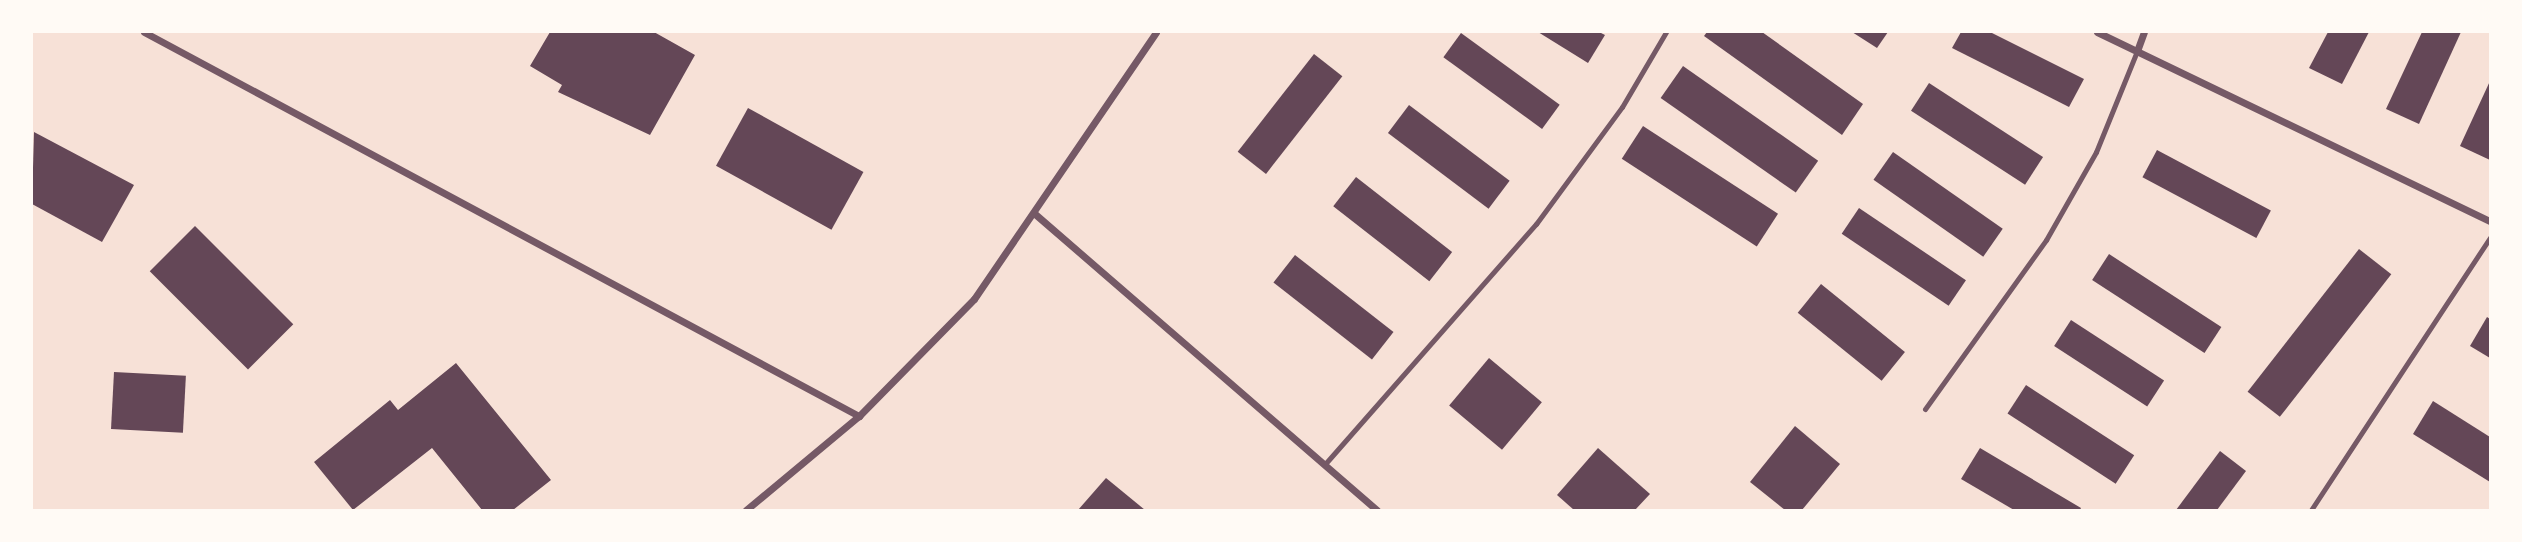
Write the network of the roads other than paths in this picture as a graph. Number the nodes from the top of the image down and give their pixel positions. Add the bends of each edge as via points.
1 (144, 32) edge
2 (1156, 32) edge
3 (1666, 32) edge
4 (2097, 32) edge
5 (2144, 32) edge
6 (2137, 51) junction
7 (1035, 214) junction
8 (2490, 221) edge
9 (2490, 237) edge
10 (1925, 409) dead end
11 (859, 416) junction
12 (1325, 464) junction
13 (746, 510) edge
14 (1377, 510) edge
15 (2311, 510) edge

1 - 11 street
2 - 7 street
3 - 12 lane via 1622,107 1536,224
4 - 6 street
5 - 6 street
6 - 8 street
6 - 10 lane via 2096,152 2046,240
7 - 11 street via 974,299
7 - 12 street
9 - 15 lane
11 - 13 street
12 - 14 street

